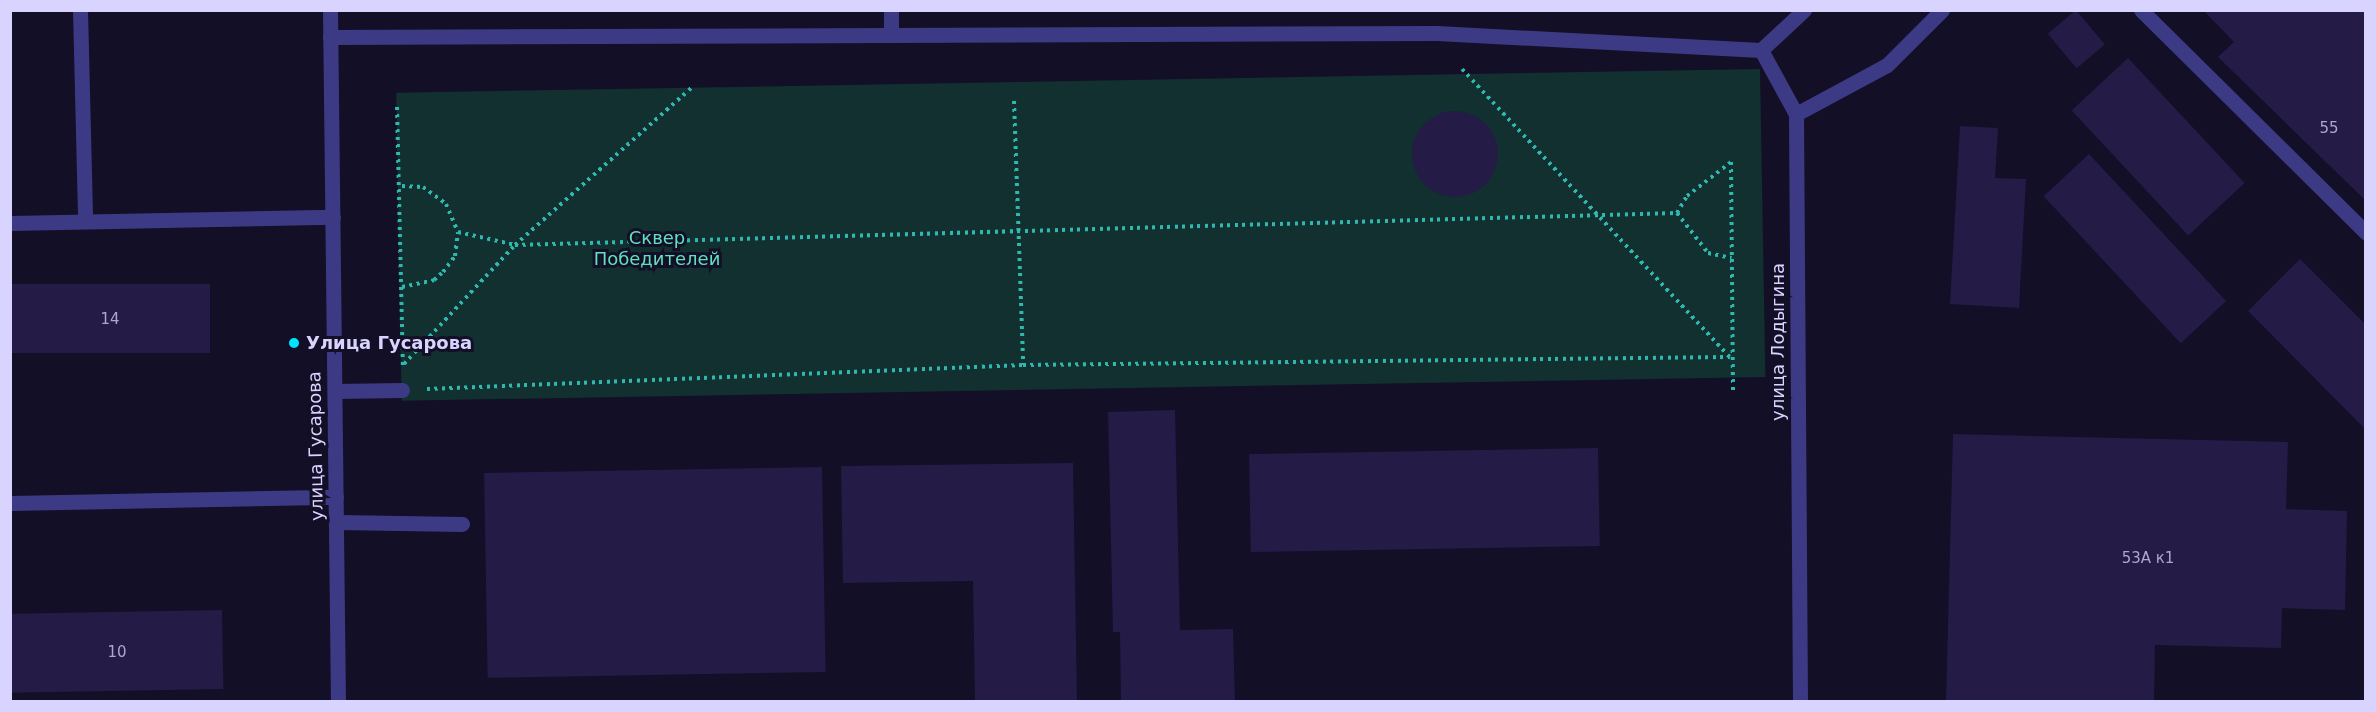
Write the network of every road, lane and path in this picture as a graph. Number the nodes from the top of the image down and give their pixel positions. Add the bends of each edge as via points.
1 (80, 10) edge
2 (330, 10) edge
3 (891, 10) edge
4 (1804, 10) edge
5 (1942, 10) edge
6 (2140, 10) edge
7 (891, 34) junction
8 (330, 37) junction
9 (1761, 50) junction
10 (1462, 69) dead end
11 (691, 88) dead end
12 (1014, 101) dead end
13 (397, 107) dead end
14 (1796, 114) junction
15 (402, 186) junction
16 (1677, 213) junction
17 (333, 217) junction
18 (1598, 217) junction
19 (85, 221) junction
20 (10, 223) edge
21 (458, 232) junction
22 (1018, 232) junction
23 (2366, 233) edge
24 (515, 245) junction
25 (1731, 258) junction
26 (402, 287) junction
27 (1730, 357) junction
28 (403, 365) junction
29 (1023, 365) junction
30 (402, 390) junction
31 (1733, 390) dead end
32 (334, 391) junction
33 (336, 497) junction
34 (10, 503) edge
35 (337, 522) junction
36 (462, 524) dead end
37 (338, 702) edge
38 (1800, 702) edge

1 - 19 street
2 - 8 street, улица Гусарова
3 - 7 street
4 - 9 street
5 - 14 street via 1887,64
6 - 23 street
7 - 8 street
7 - 9 street via 1437,33
8 - 17 street, улица Гусарова
9 - 14 street, улица Лодыгина
10 - 18 path
11 - 24 path
12 - 22 path
13 - 15 path
14 - 38 street, улица Лодыгина
15 - 21 path via 423,187 446,204
15 - 26 path
16 - 18 path
16 - 25 path via 1708,253
16 - 25 path via 1687,196 1731,162
17 - 19 street
17 - 32 street, улица Гусарова
18 - 22 path
18 - 27 path
19 - 20 street
21 - 24 path
21 - 26 path via 455,256 443,272
22 - 24 path
22 - 29 path
24 - 28 path
25 - 27 path
26 - 28 path
27 - 29 path
27 - 31 path
28 - 30 path
29 - 30 path
30 - 32 street
32 - 33 street, улица Гусарова
33 - 34 street
33 - 35 street, улица Гусарова
35 - 36 street
35 - 37 street, улица Гусарова

